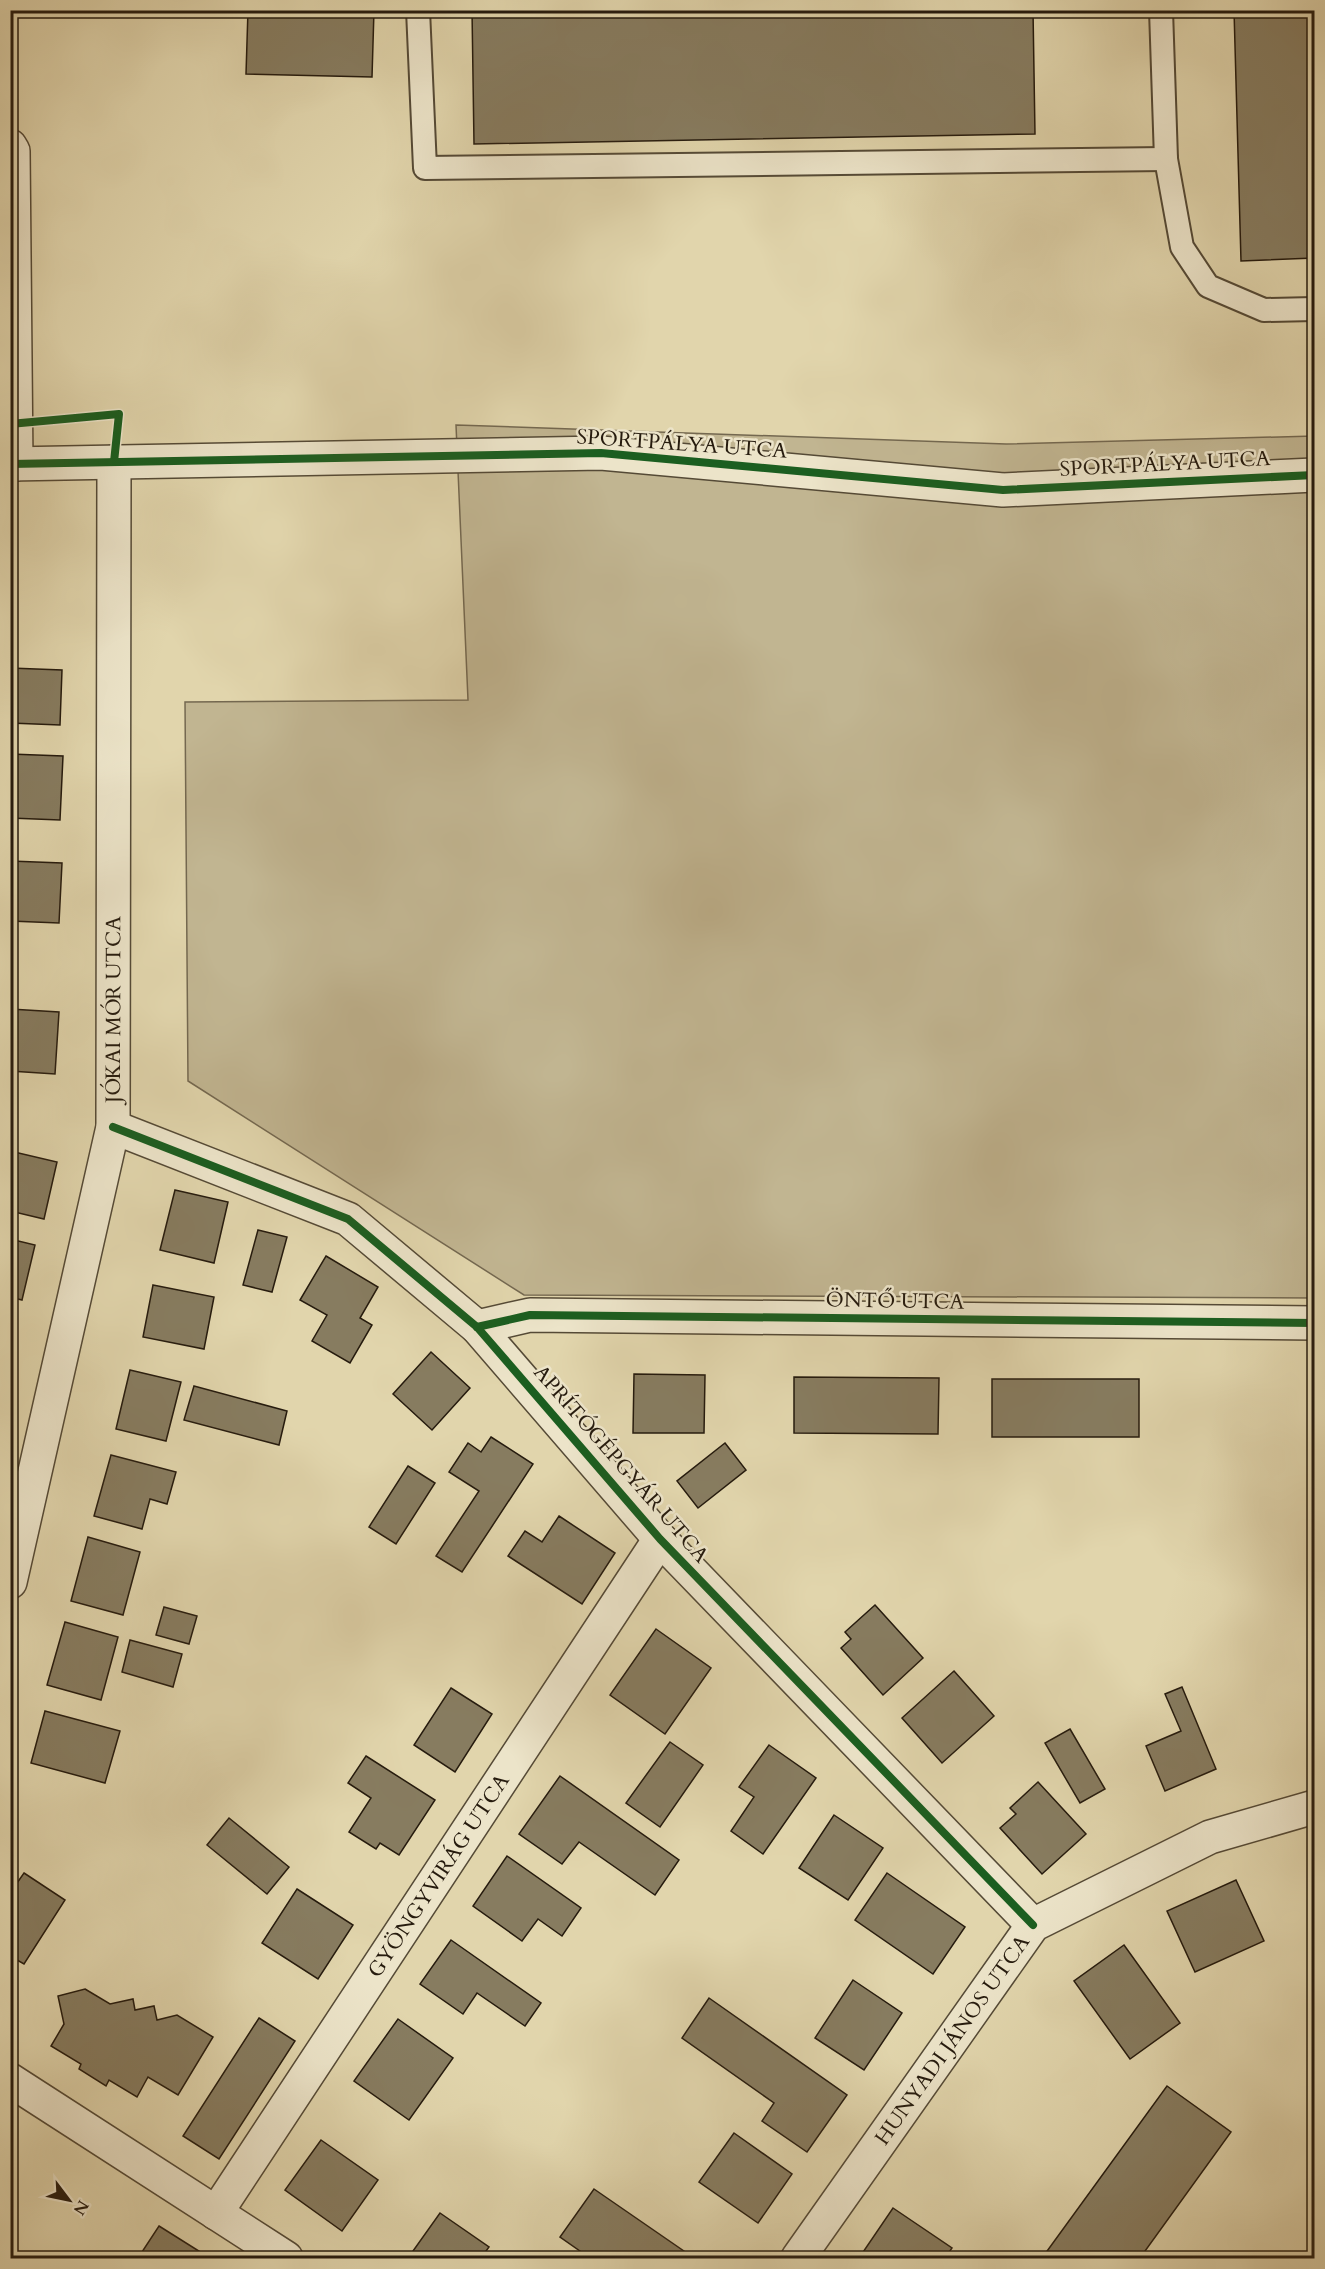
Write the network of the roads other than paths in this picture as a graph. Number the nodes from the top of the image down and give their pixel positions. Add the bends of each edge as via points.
1 (418, 10) edge
2 (1161, 10) edge
3 (10, 147) edge
4 (1166, 159) junction
5 (1314, 309) edge
6 (114, 462) junction
7 (13, 464) edge
8 (1314, 475) edge
9 (113, 1127) junction
10 (1314, 1323) edge
11 (477, 1327) junction
12 (19, 1508) edge
13 (660, 1539) junction
14 (10, 1582) edge
15 (1314, 1807) edge
16 (1033, 1925) junction
17 (10, 2080) edge
18 (216, 2213) junction
19 (286, 2259) edge
20 (798, 2259) edge

1 - 4 lane via 425,168
2 - 4 lane
3 - 7 street
4 - 5 lane via 1182,247 1208,286 1264,310
6 - 7 street, SPORTPÁLYA UTCA
6 - 8 street, SPORTPÁLYA UTCA via 601,453 1003,490
6 - 9 street, JÓKAI MÓR UTCA
9 - 11 street, APRÍTÓGÉPGYÁR UTCA via 348,1219
9 - 12 street, JÓKAI MÓR UTCA
10 - 11 street, ÖNTŐ UTCA via 530,1315
11 - 13 street, APRÍTÓGÉPGYÁR UTCA
12 - 14 street, JÓKAI MÓR UTCA
13 - 16 street, APRÍTÓGÉPGYÁR UTCA
13 - 18 street, GYÖNGYVIRÁG UTCA
15 - 16 street, HUNYADI JÁNOS UTCA via 1210,1837
16 - 20 street, HUNYADI JÁNOS UTCA
17 - 18 street
18 - 19 street

